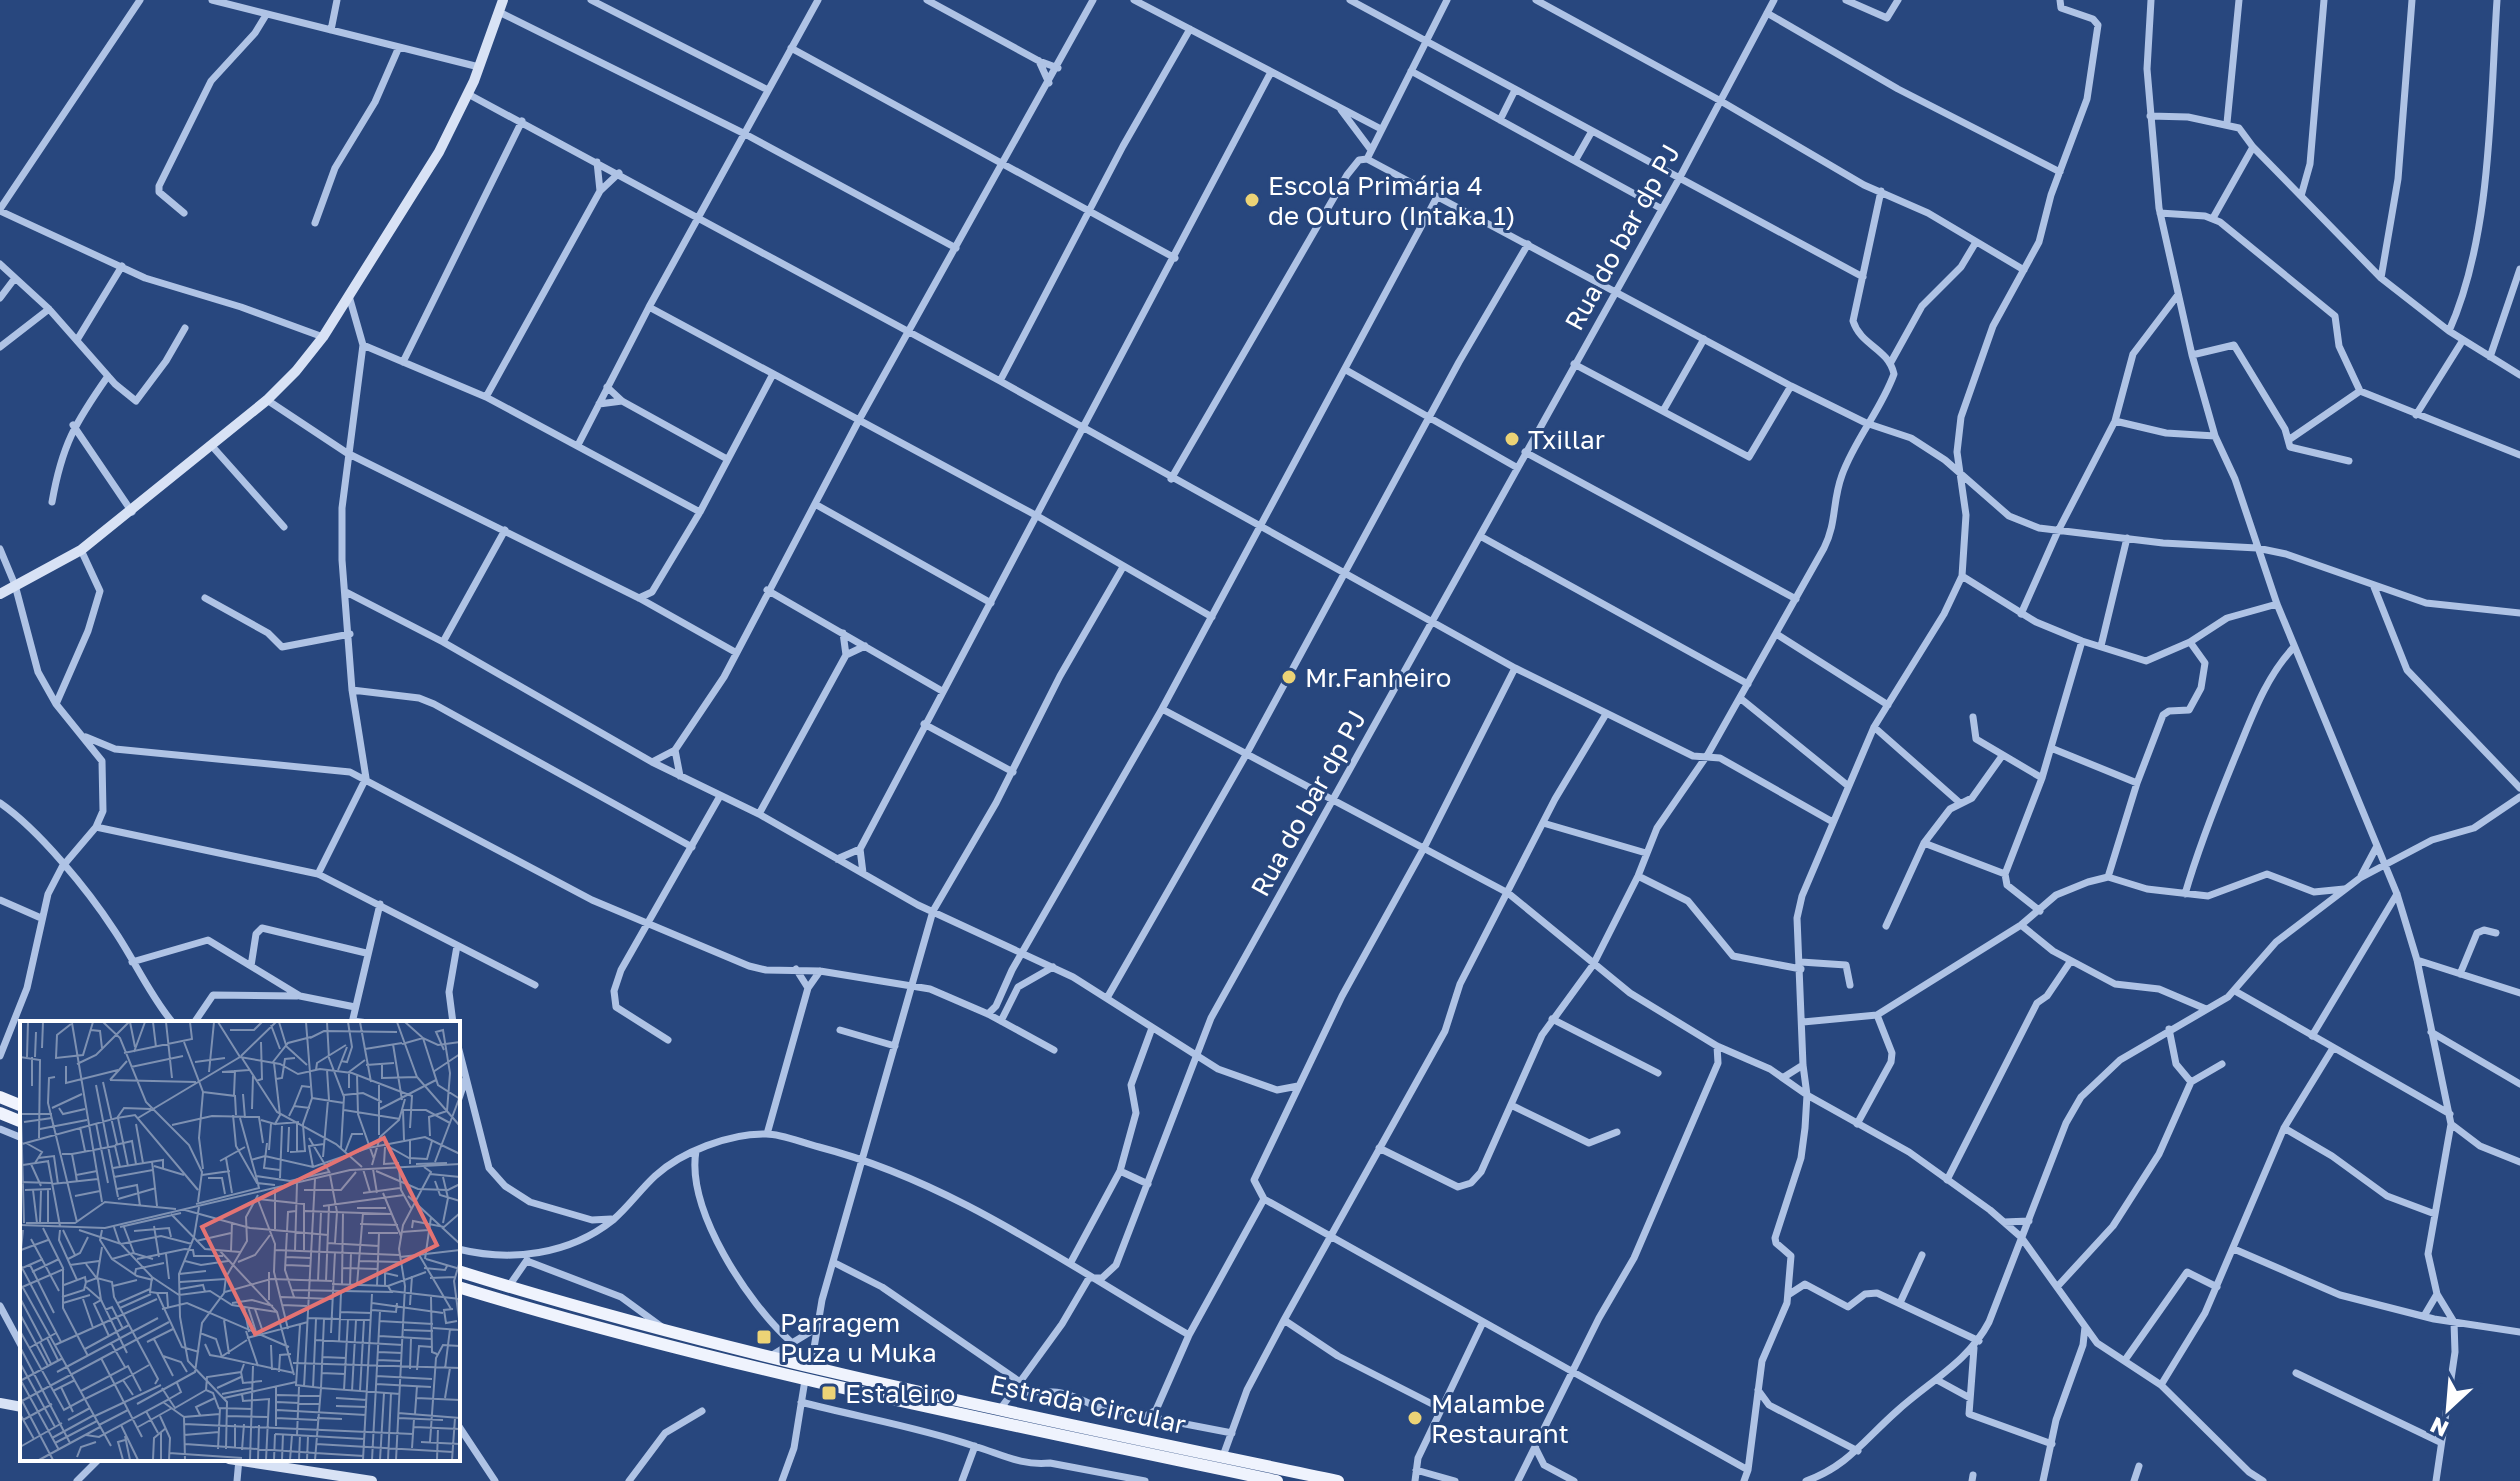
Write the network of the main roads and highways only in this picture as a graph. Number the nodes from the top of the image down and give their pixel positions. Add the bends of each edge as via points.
1 (0, 1097) edge
2 (20, 1105) edge
3 (0, 1113) edge
4 (20, 1121) edge
5 (460, 1272) edge
6 (460, 1288) edge
7 (1277, 1481) edge
8 (1338, 1481) edge

1 - 2 main road
3 - 4 main road
5 - 8 main road, Estrada Circular via 768,1357
6 - 7 main road, Estrada Circular via 805,1380

